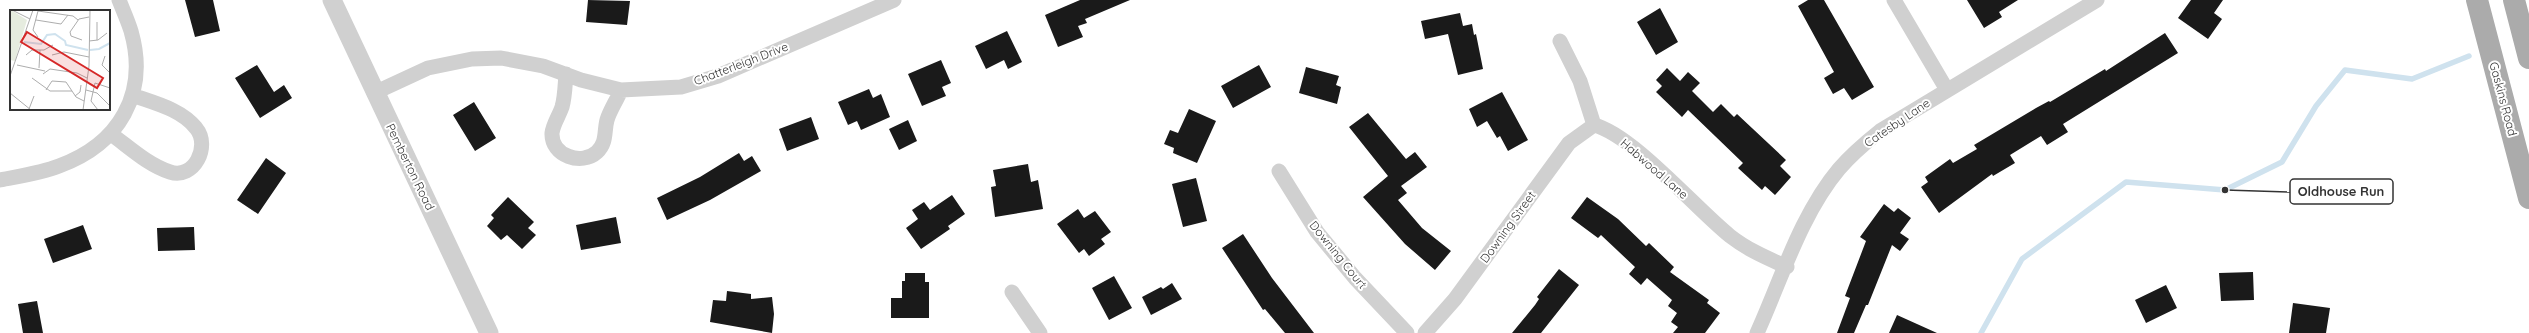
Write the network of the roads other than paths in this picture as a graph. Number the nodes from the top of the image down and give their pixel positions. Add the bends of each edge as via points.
1 (119, 0) edge
2 (332, 0) edge
3 (894, 0) edge
4 (1894, 0) edge
5 (2097, 0) edge
6 (2477, 0) edge
7 (2514, 0) edge
8 (1560, 41) dead end
9 (2529, 58) edge
10 (566, 74) junction
11 (621, 90) junction
12 (1947, 90) junction
13 (374, 93) junction
14 (132, 95) junction
15 (1594, 125) junction
16 (111, 134) junction
17 (1279, 171) dead end
18 (0, 180) edge
19 (2529, 198) edge
20 (1787, 267) junction
21 (1012, 292) dead end
22 (489, 333) edge
23 (1040, 333) edge
24 (1407, 333) edge
25 (1425, 333) edge
26 (1758, 333) edge

1 - 14 street via 131,32 135,57
2 - 13 street, Pemberton Road
3 - 11 street, Chatterleigh Drive via 718,76 666,89
4 - 12 street
5 - 12 street, Catesby Lane
6 - 19 main road, Gaskins Road
7 - 9 main road
8 - 15 street via 1580,81
10 - 11 street, Chatterleigh Drive
10 - 11 street via 564,98 552,134 554,143 569,157 580,159 592,156 602,146 607,121
10 - 13 street, Chatterleigh Drive via 543,66 500,58 472,58 428,68
12 - 20 street, Catesby Lane via 1880,131 1838,170 1813,208
13 - 22 street, Pemberton Road
14 - 16 street via 124,115
14 - 16 street via 168,108 196,128 201,136 199,158 190,169 181,173 171,173
15 - 20 street, Habwood Lane via 1605,128 1632,148 1731,236 1757,253
15 - 25 street, Downing Street via 1569,143 1455,299
16 - 18 street via 83,155 59,166
17 - 24 street, Downing Court via 1317,232 1355,278
20 - 26 street, Catesby Lane
21 - 23 street

